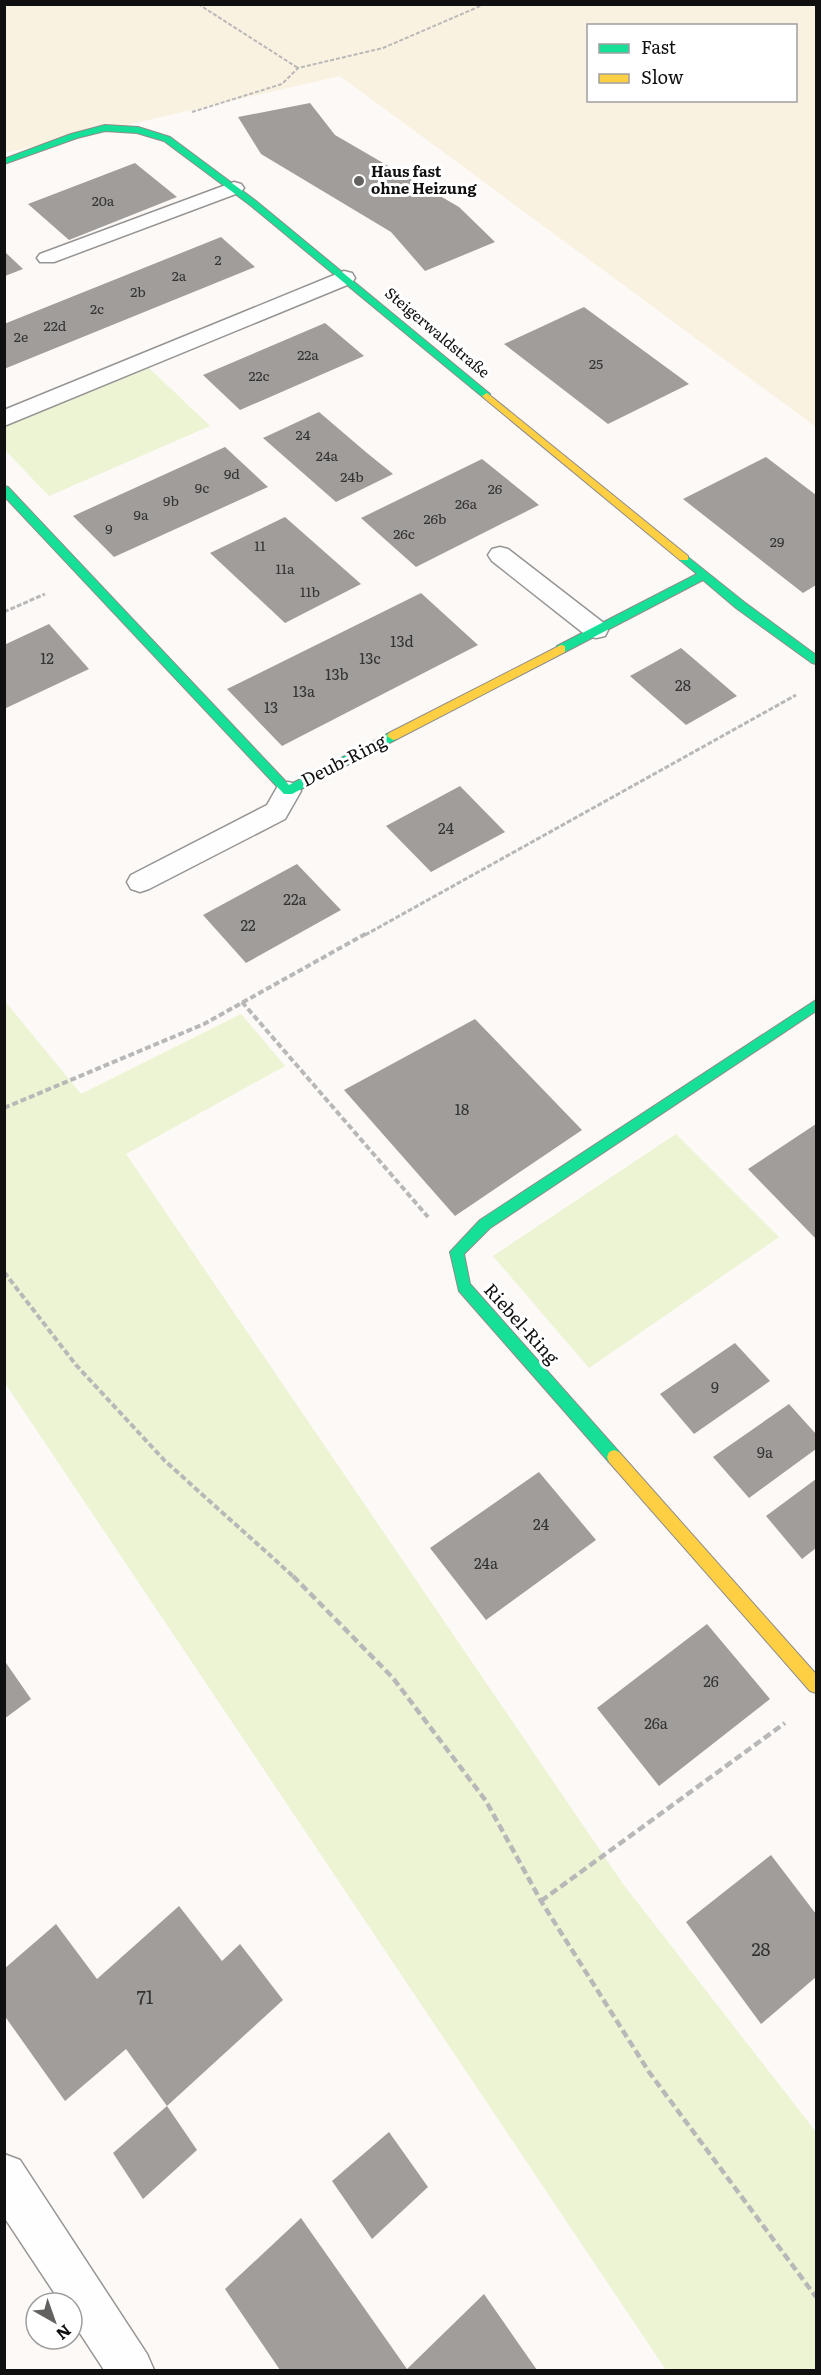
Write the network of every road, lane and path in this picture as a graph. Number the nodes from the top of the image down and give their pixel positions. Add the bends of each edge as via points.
1 (198, 4) edge
2 (485, 4) edge
3 (298, 68) junction
4 (138, 130) junction
5 (4, 162) edge
6 (234, 188) junction
7 (47, 258) dead end
8 (344, 278) junction
9 (4, 418) edge
10 (4, 489) edge
11 (500, 555) dead end
12 (704, 575) junction
13 (596, 630) junction
14 (816, 660) edge
15 (806, 690) dead end
16 (288, 791) junction
17 (140, 882) dead end
18 (242, 1002) junction
19 (816, 1005) edge
20 (4, 1108) edge
21 (457, 1252) junction
22 (4, 1272) edge
23 (816, 1685) edge
24 (788, 1721) dead end
25 (541, 1900) junction
26 (4, 2176) edge
27 (816, 2297) edge
28 (131, 2370) edge

1 - 3 path
2 - 3 path via 383,48
3 - 4 path via 282,84
4 - 5 street, Steigerwaldstraße via 105,128
4 - 6 street, Steigerwaldstraße via 167,139
6 - 7 lane
6 - 8 street, Steigerwaldstraße
8 - 9 street
8 - 12 street, Steigerwaldstraße
10 - 16 street, Deub-Ring
11 - 13 lane
12 - 13 street, Deub-Ring
12 - 14 street, Steigerwaldstraße
13 - 16 street, Deub-Ring
15 - 18 path
16 - 17 lane via 276,812
18 - 20 path via 204,1024
18 - 21 path
19 - 21 street via 485,1224
21 - 23 street, Riebel-Ring via 464,1287
22 - 25 path via 76,1365 165,1461 283,1566 393,1678 486,1801
24 - 25 path
25 - 27 path via 649,2072
26 - 28 street

